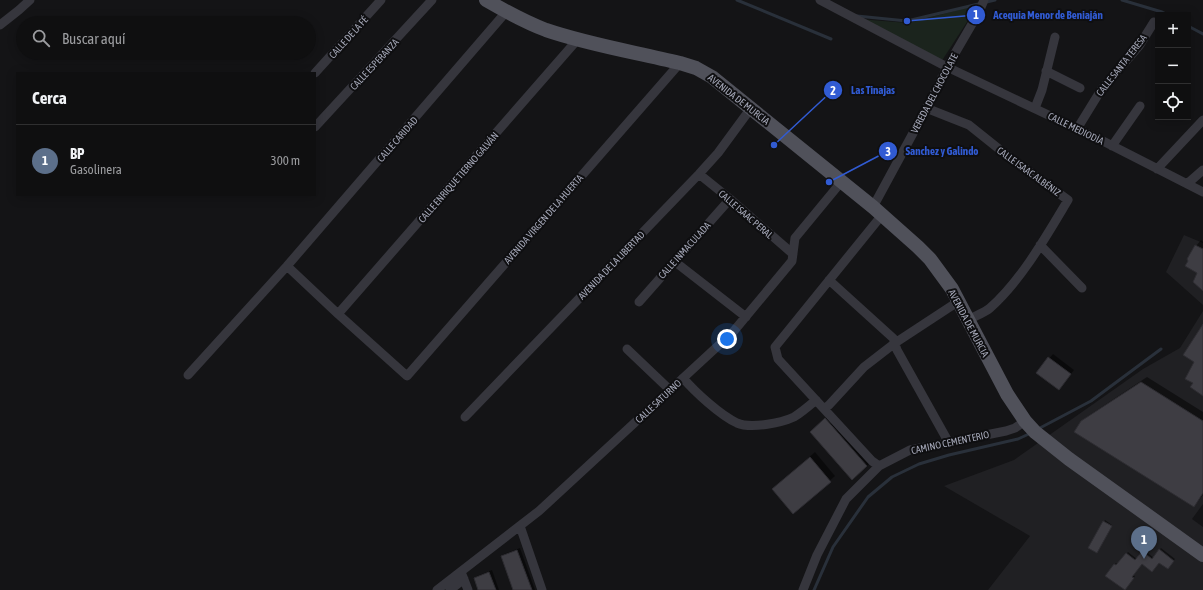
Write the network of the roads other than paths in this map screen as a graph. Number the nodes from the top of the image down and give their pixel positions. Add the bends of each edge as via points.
1 (30, 0) edge
2 (381, 0) edge
3 (432, 0) edge
4 (486, 0) edge
5 (820, 0) edge
6 (984, 0) edge
7 (506, 12) junction
8 (1154, 22) dead end
9 (0, 25) edge
10 (1055, 37) dead end
11 (578, 40) junction
12 (680, 63) junction
13 (947, 67) junction
14 (1046, 71) junction
15 (316, 72) edge
16 (1080, 88) dead end
17 (1140, 106) dead end
18 (751, 108) junction
19 (926, 108) junction
20 (1035, 108) junction
21 (1203, 120) edge
22 (316, 126) edge
23 (1076, 129) junction
24 (1112, 146) junction
25 (1157, 169) junction
26 (1203, 170) edge
27 (699, 174) junction
28 (842, 181) junction
29 (1187, 184) junction
30 (1203, 192) edge
31 (730, 199) junction
32 (877, 211) junction
33 (1040, 245) junction
34 (792, 254) junction
35 (674, 261) junction
36 (287, 266) junction
37 (829, 280) junction
38 (1082, 288) dead end
39 (959, 301) junction
40 (639, 302) dead end
41 (338, 314) junction
42 (746, 317) junction
43 (968, 320) junction
44 (895, 343) junction
45 (627, 349) dead end
46 (188, 375) dead end
47 (683, 378) junction
48 (670, 390) junction
49 (816, 400) junction
50 (824, 409) junction
51 (465, 417) dead end
52 (1027, 424) junction
53 (949, 443) junction
54 (879, 466) junction
55 (520, 526) junction
56 (1203, 555) edge
57 (462, 575) junction
58 (437, 590) edge
59 (450, 590) edge
60 (468, 590) edge
61 (542, 590) edge
62 (803, 590) edge

1 - 9 street
2 - 15 street, CALLE DE LA FÉ
3 - 22 street, CALLE ESPERANZA
4 - 7 main road, AVENIDA DE MURCIA
5 - 13 street, CALLE MEDIODÍA
6 - 13 street, VEREDA DEL CHOCOLATE
7 - 11 main road, AVENIDA DE MURCIA
7 - 36 street, CALLE CARIDAD
8 - 23 street, CALLE SANTA TERESA via 1139,46 1101,90
10 - 14 street
11 - 12 main road, AVENIDA DE MURCIA
11 - 41 street, CALLE ENRIQUE TIERNO GALVÁN
12 - 18 main road, AVENIDA DE MURCIA via 705,73
12 - 41 street, AVENIDA VIRGEN DE LA HUERTA via 407,376
13 - 19 street, VEREDA DEL CHOCOLATE
13 - 20 street, CALLE MEDIODÍA
14 - 16 street
14 - 20 street
17 - 24 street
18 - 27 street, AVENIDA DE LA LIBERTAD
18 - 28 main road, AVENIDA DE MURCIA
19 - 32 street, VEREDA DEL CHOCOLATE
19 - 33 street, CALLE ISAAC ALBÉNIZ via 969,125 1068,200
20 - 23 street, CALLE MEDIODÍA
21 - 25 street
23 - 24 street, CALLE MEDIODÍA
24 - 25 street, CALLE MEDIODÍA
25 - 29 street, CALLE MEDIODÍA
26 - 29 street
27 - 31 street, CALLE ISAAC PERAL
27 - 51 street, AVENIDA DE LA LIBERTAD
28 - 32 main road, AVENIDA DE MURCIA
28 - 34 street, CALLE SATURNO via 795,238
29 - 30 street, CALLE MEDIODÍA
31 - 34 street, CALLE ISAAC PERAL
31 - 35 street, CALLE INMACULADA
32 - 37 street, VEREDA DEL CHOCOLATE
32 - 39 main road, AVENIDA DE MURCIA via 930,259
33 - 38 street
33 - 43 street via 1013,284 989,308
34 - 42 street, CALLE SATURNO via 792,261
35 - 40 street, CALLE INMACULADA
35 - 42 street
36 - 41 street
36 - 46 street, CALLE CARIDAD
37 - 44 street via 893,338
37 - 49 street, VEREDA DEL CHOCOLATE via 775,347 778,359
39 - 43 main road, AVENIDA DE MURCIA
39 - 44 street
42 - 47 street, CALLE SATURNO via 734,332
43 - 52 main road, AVENIDA DE MURCIA via 1007,394
44 - 50 street via 864,367
44 - 53 street
45 - 48 street
47 - 48 street, CALLE SATURNO
47 - 49 street via 716,409 738,424 758,426 793,417
48 - 55 street, CALLE SATURNO
49 - 50 street
50 - 54 street
52 - 53 street, CAMINO CEMENTERIO
52 - 56 main road, AVENIDA DE MURCIA via 1069,460
53 - 54 street, CAMINO CEMENTERIO via 910,450
54 - 62 street, CAMINO CEMENTERIO via 846,499 817,555
55 - 57 street, CALLE SATURNO
55 - 61 street
57 - 58 street, CALLE SATURNO
57 - 59 street
57 - 60 street

